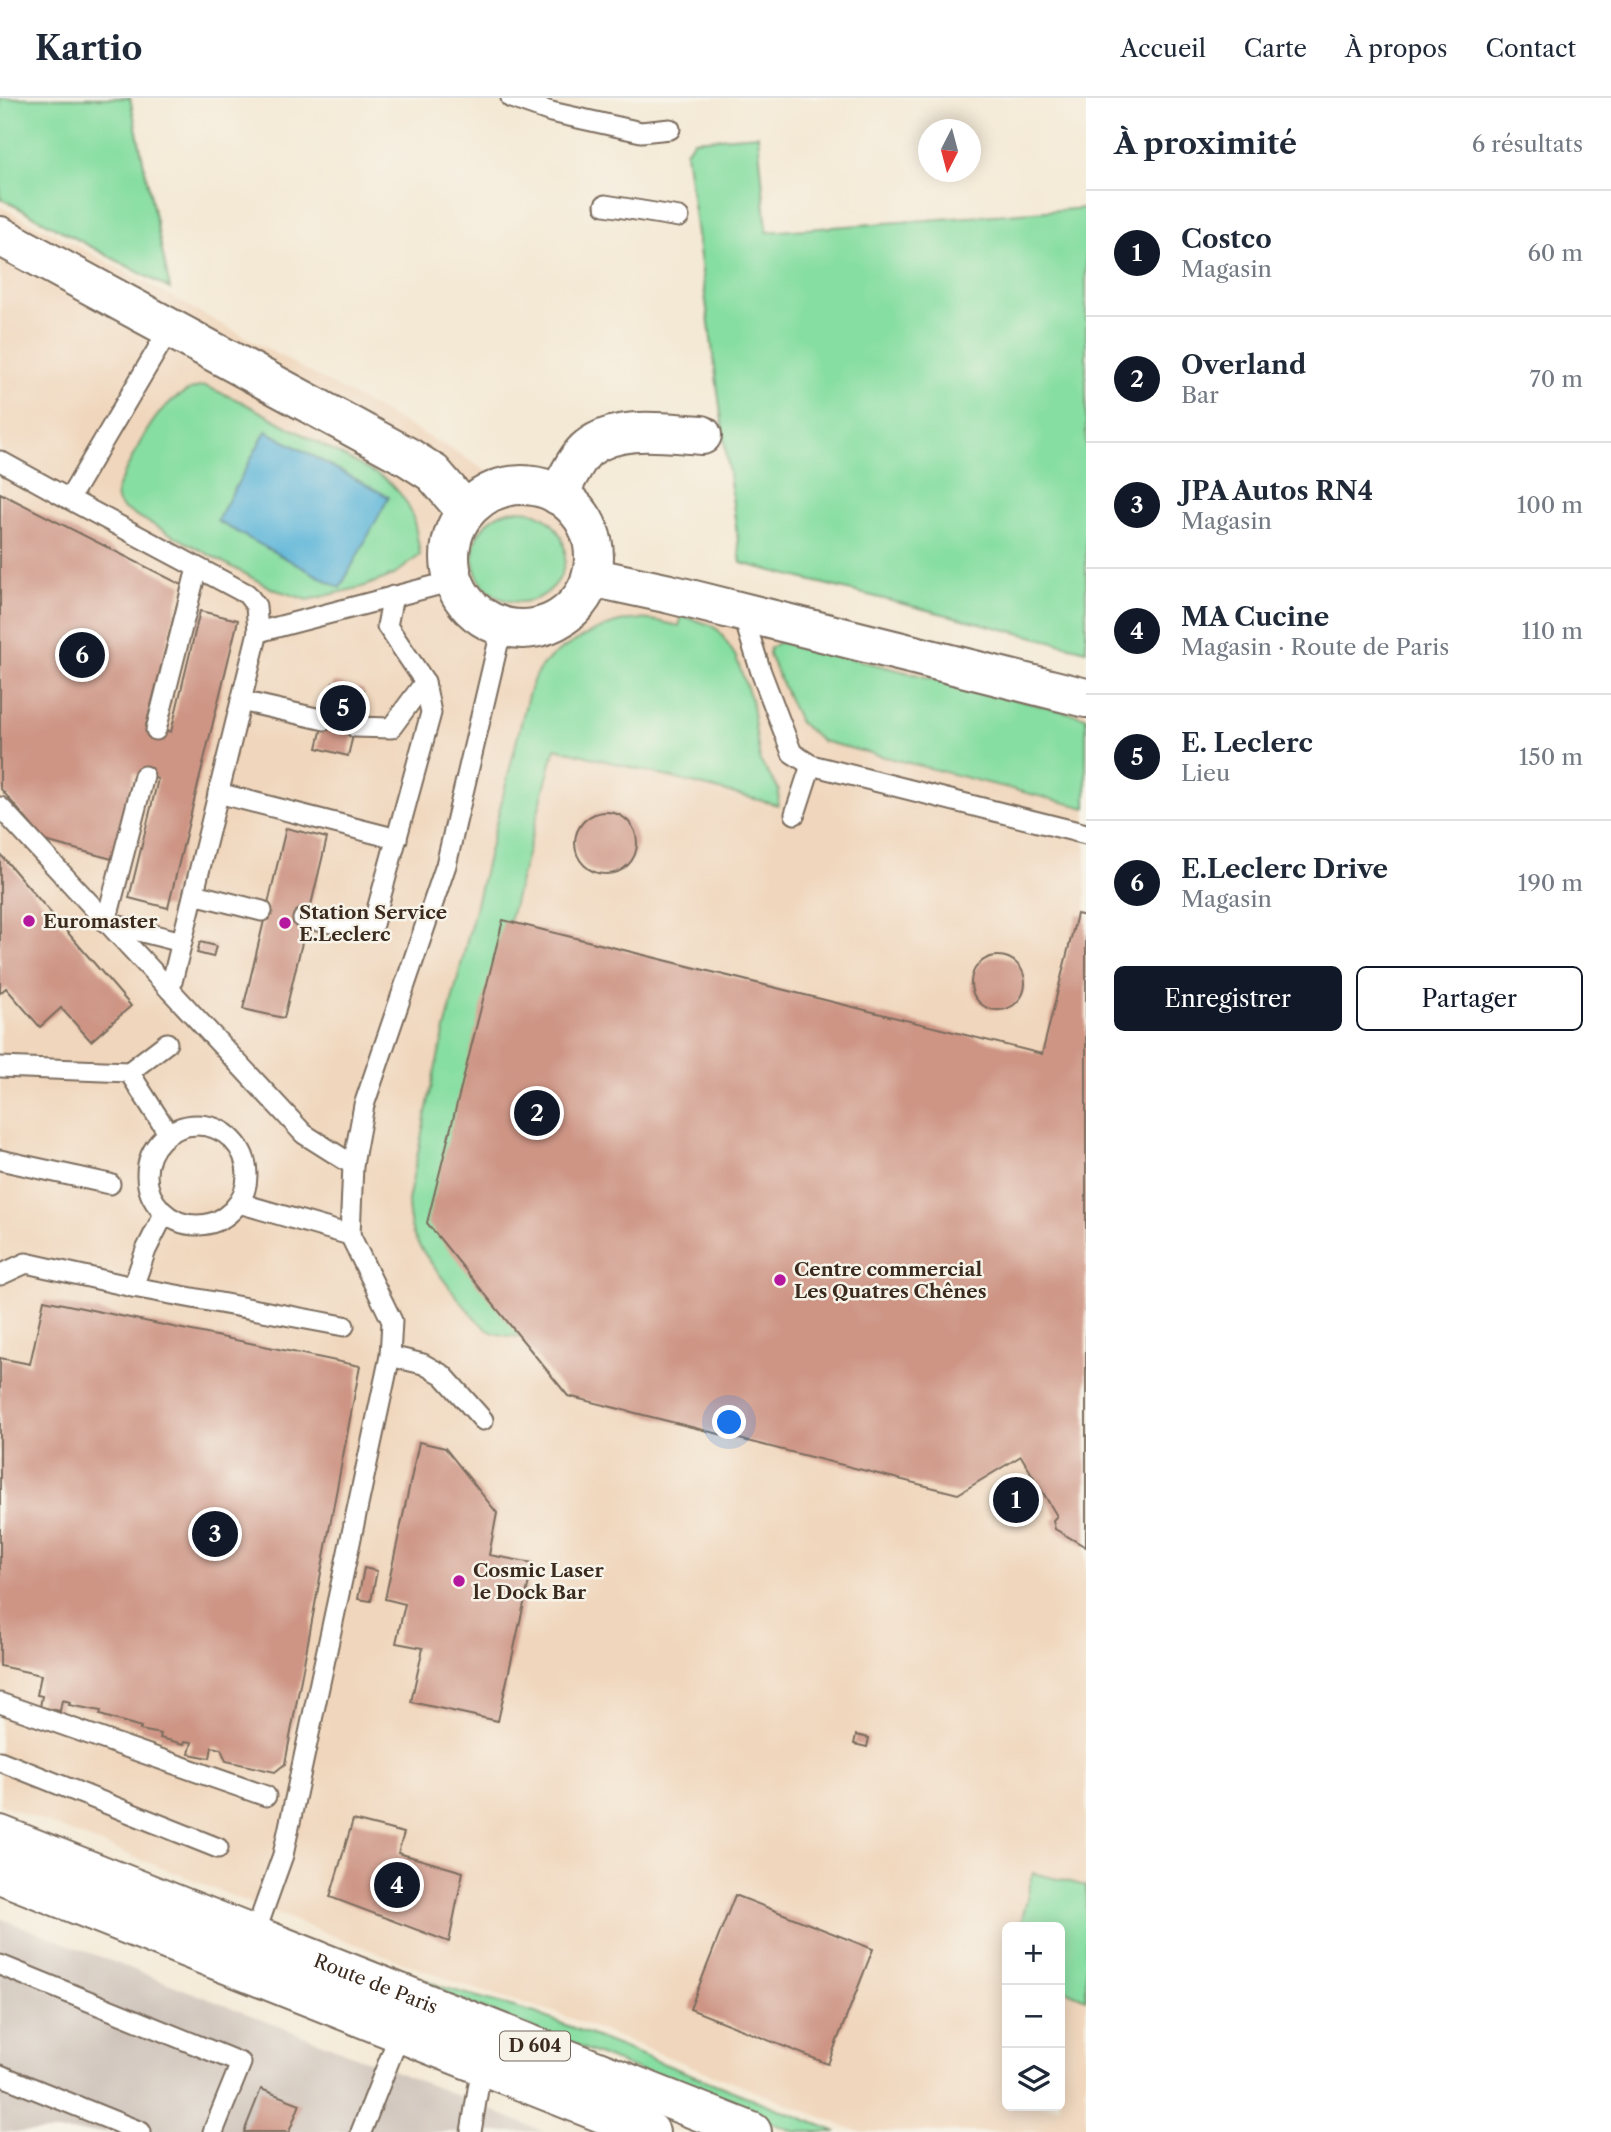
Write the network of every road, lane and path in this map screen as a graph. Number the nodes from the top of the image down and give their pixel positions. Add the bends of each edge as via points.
1 (511, 98) edge
2 (670, 129) dead end
3 (605, 205) dead end
4 (679, 217) dead end
5 (0, 236) edge
6 (170, 328) junction
7 (702, 435) dead end
8 (0, 461) edge
9 (558, 495) junction
10 (69, 499) junction
11 (466, 511) junction
12 (197, 568) junction
13 (591, 577) junction
14 (453, 581) junction
15 (393, 596) junction
16 (742, 612) junction
17 (502, 627) junction
18 (258, 632) junction
19 (425, 682) junction
20 (1086, 698) edge
21 (241, 701) junction
22 (325, 720) dead end
23 (355, 727) dead end
24 (156, 730) dead end
25 (811, 765) junction
26 (144, 776) dead end
27 (218, 793) junction
28 (0, 807) edge
29 (795, 814) dead end
30 (1086, 834) edge
31 (397, 838) junction
32 (194, 894) junction
33 (262, 911) dead end
34 (303, 919) dead end
35 (106, 922) junction
36 (182, 942) junction
37 (170, 990) junction
38 (167, 1043) dead end
39 (0, 1067) edge
40 (129, 1072) junction
41 (168, 1133) junction
42 (0, 1160) edge
43 (353, 1165) junction
44 (110, 1184) dead end
45 (239, 1203) junction
46 (164, 1214) junction
47 (350, 1235) junction
48 (0, 1275) edge
49 (133, 1287) junction
50 (344, 1326) dead end
51 (390, 1356) junction
52 (482, 1420) dead end
53 (0, 1703) edge
54 (0, 1762) edge
55 (266, 1796) dead end
56 (0, 1835) edge
57 (218, 1848) dead end
58 (0, 1874) edge
59 (254, 1936) junction
60 (0, 1965) edge
61 (400, 2033) junction
62 (482, 2065) junction
63 (2, 2081) edge
64 (100, 2124) edge
65 (141, 2132) edge
66 (214, 2132) edge
67 (361, 2132) edge
68 (471, 2132) edge
69 (650, 2132) edge
70 (752, 2132) edge

1 - 2 lane via 615,127 641,132
3 - 4 lane
5 - 6 street
6 - 10 lane
6 - 11 street via 408,457 433,473
7 - 9 street via 646,432 612,437 587,449
8 - 10 lane
9 - 11 street via 534,486 509,486 485,495
9 - 13 street via 582,517 589,532
10 - 12 lane
11 - 14 street via 453,532 449,556
12 - 18 lane via 247,594 256,606
12 - 24 lane
13 - 16 street
13 - 17 street via 584,594 557,620 539,627
14 - 15 lane
14 - 17 street via 464,601 481,617
15 - 18 lane
15 - 19 lane via 387,626
16 - 20 street
16 - 25 lane via 792,753
17 - 43 lane via 446,866 364,1105
18 - 21 lane
19 - 23 lane via 391,728
19 - 31 lane via 431,713
21 - 22 lane
21 - 27 lane
25 - 29 lane
25 - 30 lane
26 - 35 lane
27 - 31 lane
27 - 32 lane
28 - 35 lane
31 - 34 lane via 372,929
32 - 33 lane
32 - 36 lane
35 - 36 lane
35 - 37 lane
36 - 37 lane
37 - 43 lane via 304,1134
38 - 40 lane
39 - 40 lane
40 - 41 lane
41 - 45 lane via 201,1125 233,1139 247,1170
41 - 46 lane via 151,1153 146,1179
42 - 44 lane
43 - 47 lane
45 - 46 lane via 204,1225 176,1222
45 - 47 lane
46 - 49 lane
47 - 51 lane via 391,1321
48 - 49 lane via 26,1263
49 - 50 lane
51 - 52 lane via 443,1375
51 - 59 lane via 280,1866
53 - 55 lane
54 - 57 lane
56 - 59 street, Route de Paris / D 604
58 - 61 street, Route de Paris / D 604
59 - 70 street, Route de Paris / D 604
60 - 66 lane via 242,2063
61 - 62 street, Route de Paris / D 604
61 - 67 lane
62 - 68 lane
62 - 69 street, Route de Paris / D 604
63 - 64 lane
64 - 65 lane

